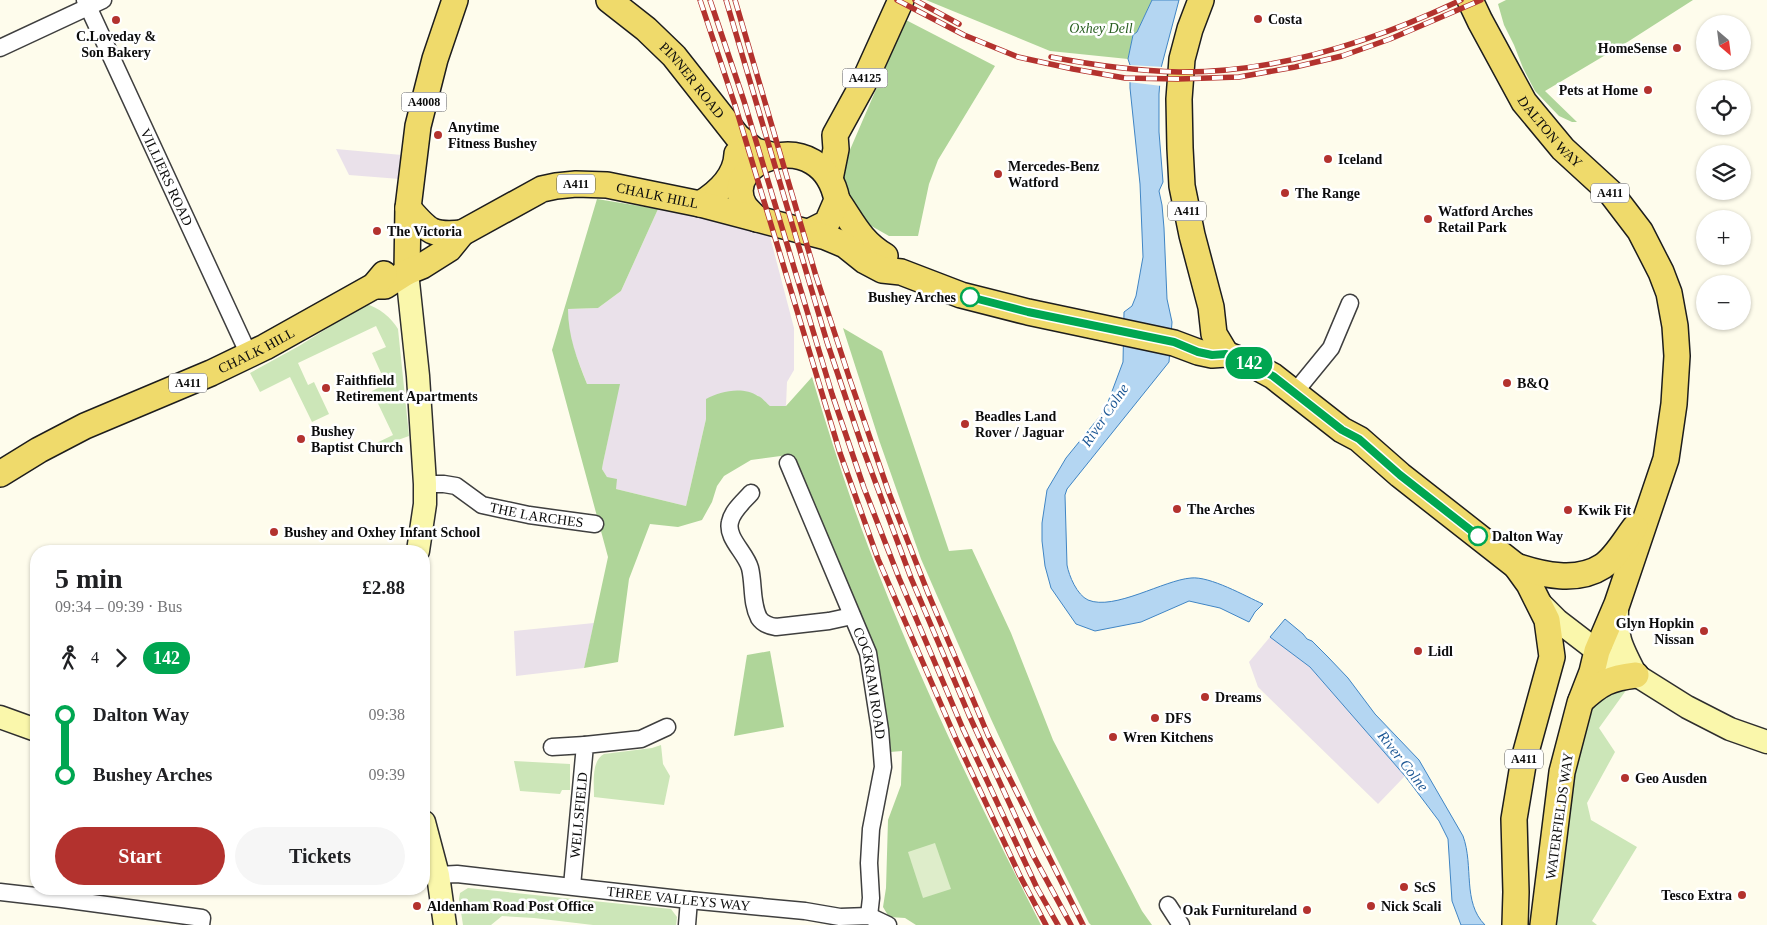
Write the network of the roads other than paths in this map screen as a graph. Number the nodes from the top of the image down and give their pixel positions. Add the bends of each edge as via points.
1 (103, 0) edge
2 (455, 0) edge
3 (609, 0) edge
4 (901, 0) edge
5 (1201, 0) edge
6 (1470, 0) edge
7 (87, 4) edge
8 (0, 48) edge
9 (835, 135) junction
10 (737, 136) junction
11 (785, 155) junction
12 (833, 190) junction
13 (700, 204) junction
14 (408, 208) junction
15 (757, 219) junction
16 (810, 232) junction
17 (462, 233) junction
18 (407, 263) junction
19 (901, 272) junction
20 (1350, 303) dead end
21 (1212, 321) junction
22 (1174, 342) junction
23 (1226, 354) junction
24 (249, 355) junction
25 (1295, 392) junction
26 (788, 463) dead end
27 (0, 474) edge
28 (425, 484) junction
29 (751, 493) dead end
30 (1649, 506) junction
31 (595, 524) dead end
32 (419, 545) edge
33 (1516, 566) junction
34 (1539, 602) junction
35 (1617, 604) junction
36 (852, 616) junction
37 (1597, 651) junction
38 (1636, 675) junction
39 (1580, 703) junction
40 (0, 717) edge
41 (30, 728) edge
42 (667, 728) dead end
43 (1767, 742) edge
44 (585, 745) junction
45 (552, 747) dead end
46 (430, 857) edge
47 (438, 875) junction
48 (572, 886) junction
49 (0, 892) edge
50 (689, 900) junction
51 (1168, 905) dead end
52 (868, 916) junction
53 (1515, 922) edge
54 (1543, 924) edge
55 (201, 925) edge
56 (445, 925) edge
57 (687, 925) edge
58 (888, 925) edge
59 (1181, 925) edge

1 - 7 street
2 - 14 main road, A4008 via 418,126
3 - 10 main road, PINNER ROAD via 646,28 674,56
4 - 9 main road, A4125 via 863,84
5 - 21 main road, A411 via 1182,59 1180,148 1182,186
6 - 30 main road, DALTON WAY / A411 via 1524,102 1563,149 1611,194 1640,231 1669,293 1677,356 1674,404 1666,459
7 - 8 street
7 - 24 street, VILLIERS ROAD
9 - 11 main road
9 - 12 main road, A4125
10 - 11 main road, PINNER ROAD via 755,151
10 - 13 main road via 736,160 726,183 714,196
11 - 12 main road via 806,157 818,165
11 - 15 main road via 760,162 747,170 742,181 742,200
12 - 16 main road via 827,223
12 - 19 main road, A411 via 856,230 872,249 889,259
13 - 15 main road, CHALK HILL / A411
13 - 17 main road, CHALK HILL / A411 via 607,185 556,186 542,189
14 - 17 main road via 430,230 445,234
14 - 18 main road, A4008
15 - 16 main road
16 - 19 main road, A411 via 845,246 882,270
17 - 18 main road, CHALK HILL / A411 via 449,249 422,266
18 - 24 main road, CHALK HILL / A411 via 382,276 374,286
18 - 28 street
19 - 22 main road, A411 via 961,295
20 - 25 street via 1332,348
21 - 22 main road, A411 via 1200,334
21 - 23 main road, A411 via 1214,334
22 - 23 main road, A411 via 1198,352
23 - 25 main road, A411 via 1273,376
24 - 27 main road, CHALK HILL / A411 via 85,426
25 - 33 main road, A411 via 1342,430 1359,439
26 - 36 street, COCKRAM ROAD
28 - 31 street, THE LARCHES via 456,486 482,505
28 - 32 street via 426,504
29 - 36 street via 734,514 730,529 750,567 759,618 768,626 776,627
30 - 33 main road, A411 via 1615,554 1591,572 1563,576 1535,573
30 - 35 main road, DALTON WAY / A411
33 - 34 main road, A411
34 - 37 street
34 - 53 main road, A411 via 1547,620 1552,662 1518,791 1514,820
35 - 37 main road, DALTON WAY / A411
35 - 38 street via 1616,627 1620,645
36 - 52 street, COCKRAM ROAD via 868,653 884,767 871,829
37 - 38 street
37 - 39 main road, WATERFIELDS WAY / A411
38 - 39 main road via 1606,682
38 - 43 street via 1722,725
39 - 54 main road, WATERFIELDS WAY / A411 via 1562,772
40 - 41 street
42 - 44 street via 641,739
44 - 45 street
44 - 48 street, WELLSFIELD
46 - 47 street
47 - 48 street, THREE VALLEYS WAY via 457,874
47 - 56 street
48 - 50 street, THREE VALLEYS WAY
49 - 55 street via 202,918
50 - 52 street, THREE VALLEYS WAY
50 - 57 street
51 - 59 street
52 - 58 street, THREE VALLEYS WAY

